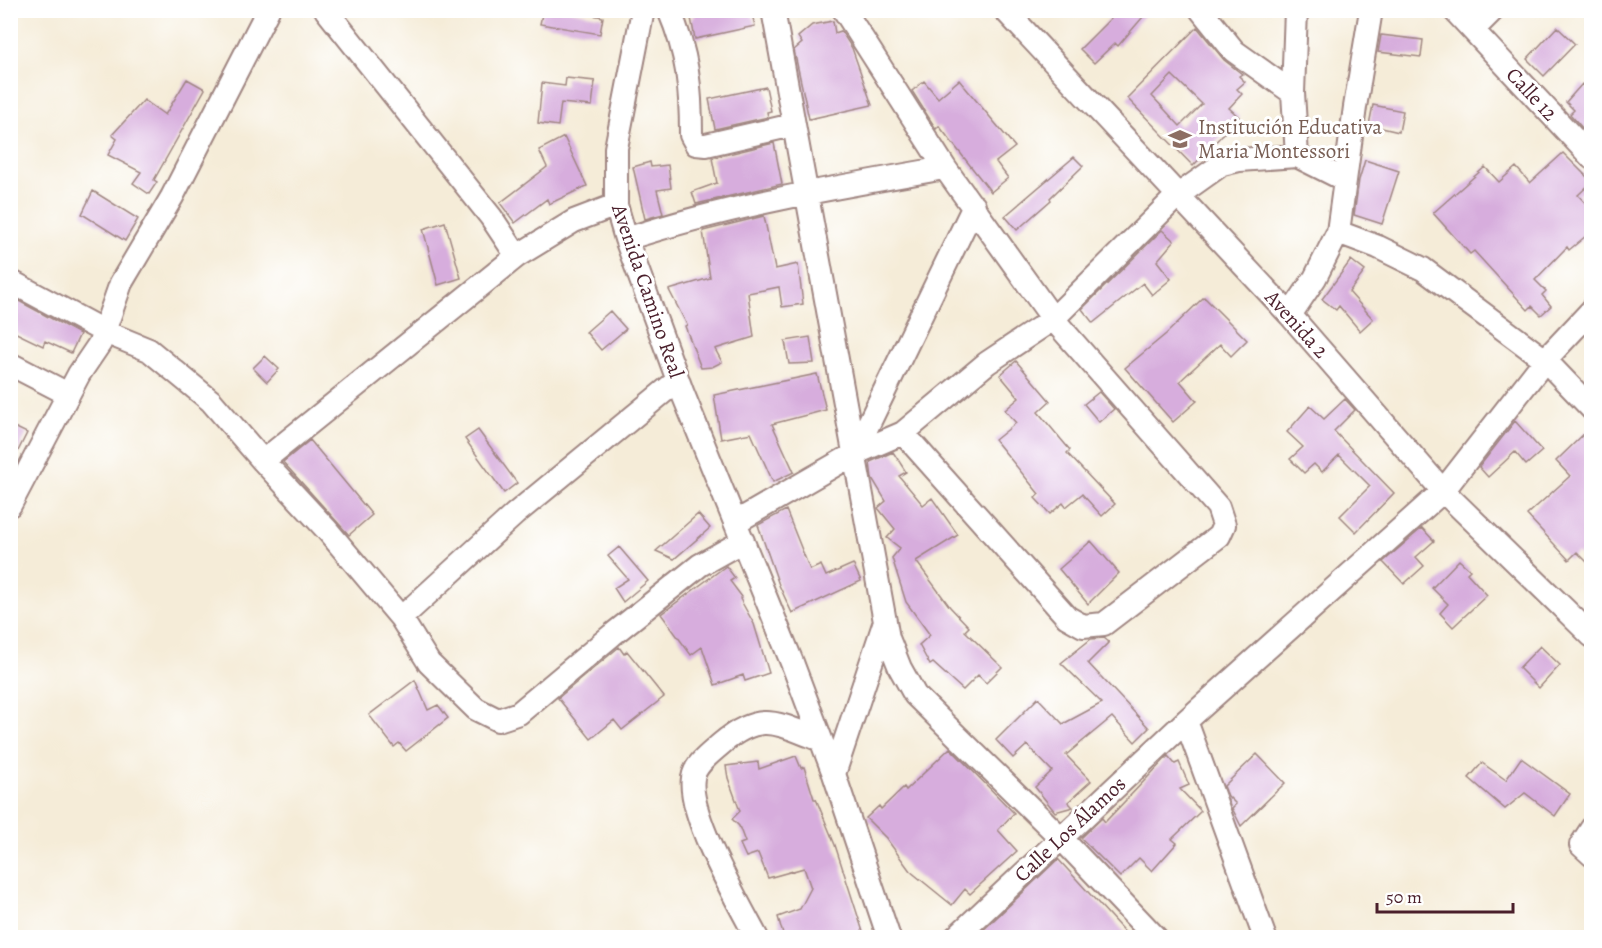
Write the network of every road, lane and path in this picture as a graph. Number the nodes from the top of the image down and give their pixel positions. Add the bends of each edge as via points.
1 (268, 10) edge
2 (326, 10) edge
3 (643, 10) edge
4 (669, 10) edge
5 (772, 10) edge
6 (844, 10) edge
7 (1005, 10) edge
8 (1201, 10) edge
9 (1296, 10) edge
10 (1371, 10) edge
11 (1454, 10) edge
12 (1493, 10) edge
13 (1473, 30) junction
14 (1293, 93) junction
15 (793, 125) junction
16 (1297, 156) junction
17 (1592, 158) edge
18 (945, 168) junction
19 (1345, 180) junction
20 (806, 192) junction
21 (1177, 196) junction
22 (616, 205) junction
23 (974, 206) junction
24 (1338, 232) junction
25 (626, 239) junction
26 (517, 256) junction
27 (10, 281) edge
28 (1592, 310) edge
29 (1290, 315) junction
30 (1053, 319) junction
31 (105, 332) junction
32 (1545, 360) junction
33 (10, 364) edge
34 (681, 387) junction
35 (68, 394) junction
36 (1592, 409) edge
37 (903, 433) junction
38 (854, 454) junction
39 (263, 461) junction
40 (1443, 491) junction
41 (10, 506) edge
42 (739, 532) junction
43 (401, 618) junction
44 (885, 620) junction
45 (1592, 636) edge
46 (1186, 721) junction
47 (821, 740) junction
48 (834, 774) junction
49 (1592, 828) edge
50 (1061, 838) junction
51 (1592, 855) edge
52 (757, 938) edge
53 (889, 938) edge
54 (955, 938) edge
55 (1156, 938) edge
56 (1265, 938) edge

1 - 31 street via 172,197 122,283
2 - 26 street via 491,217
3 - 22 street, Avenida Camino Real via 616,148
4 - 15 street via 689,72 691,135 696,144
5 - 15 street
6 - 18 street
7 - 21 street, Avenida 2
8 - 14 street via 1234,51
9 - 14 street
10 - 19 street
11 - 13 street, Calle 12
12 - 13 street
13 - 17 street, Calle 12
14 - 16 street
15 - 20 street
16 - 19 street
16 - 21 street via 1239,159 1222,164
18 - 20 street
18 - 23 street
19 - 24 street
20 - 25 street via 688,219
20 - 38 street
21 - 29 street, Avenida 2
21 - 30 street
22 - 25 street, Avenida Camino Real
22 - 26 street via 574,221
23 - 30 street
23 - 38 street
24 - 29 street via 1315,278
24 - 32 street via 1423,269
25 - 34 street, Avenida Camino Real
26 - 39 street
27 - 31 street
28 - 32 street, Calle Los Álamos
29 - 40 street, Avenida 2
30 - 37 street via 987,363
30 - 37 street via 1218,507 1224,519 1219,536 1104,624 1090,627 1071,621
31 - 35 street
31 - 39 street via 149,350 187,380 233,424
32 - 36 street
32 - 40 street, Calle Los Álamos
33 - 35 street
34 - 42 street, Avenida Camino Real
34 - 43 street via 515,514
35 - 41 street
37 - 38 street
38 - 42 street
38 - 44 street
39 - 43 street
40 - 45 street, Avenida 2
40 - 46 street, Calle Los Álamos
42 - 43 street via 549,690 507,719 487,715 458,694 429,663
42 - 47 street, Avenida Camino Real
44 - 48 street
44 - 50 street via 900,668 915,695
46 - 50 street, Calle Los Álamos
46 - 56 street
47 - 48 street, Avenida Camino Real
47 - 52 street via 763,721 728,738 704,758 693,776 692,793 698,814
48 - 53 street, Avenida Camino Real
49 - 51 street via 1581,845
50 - 54 street, Calle Los Álamos
50 - 55 street

